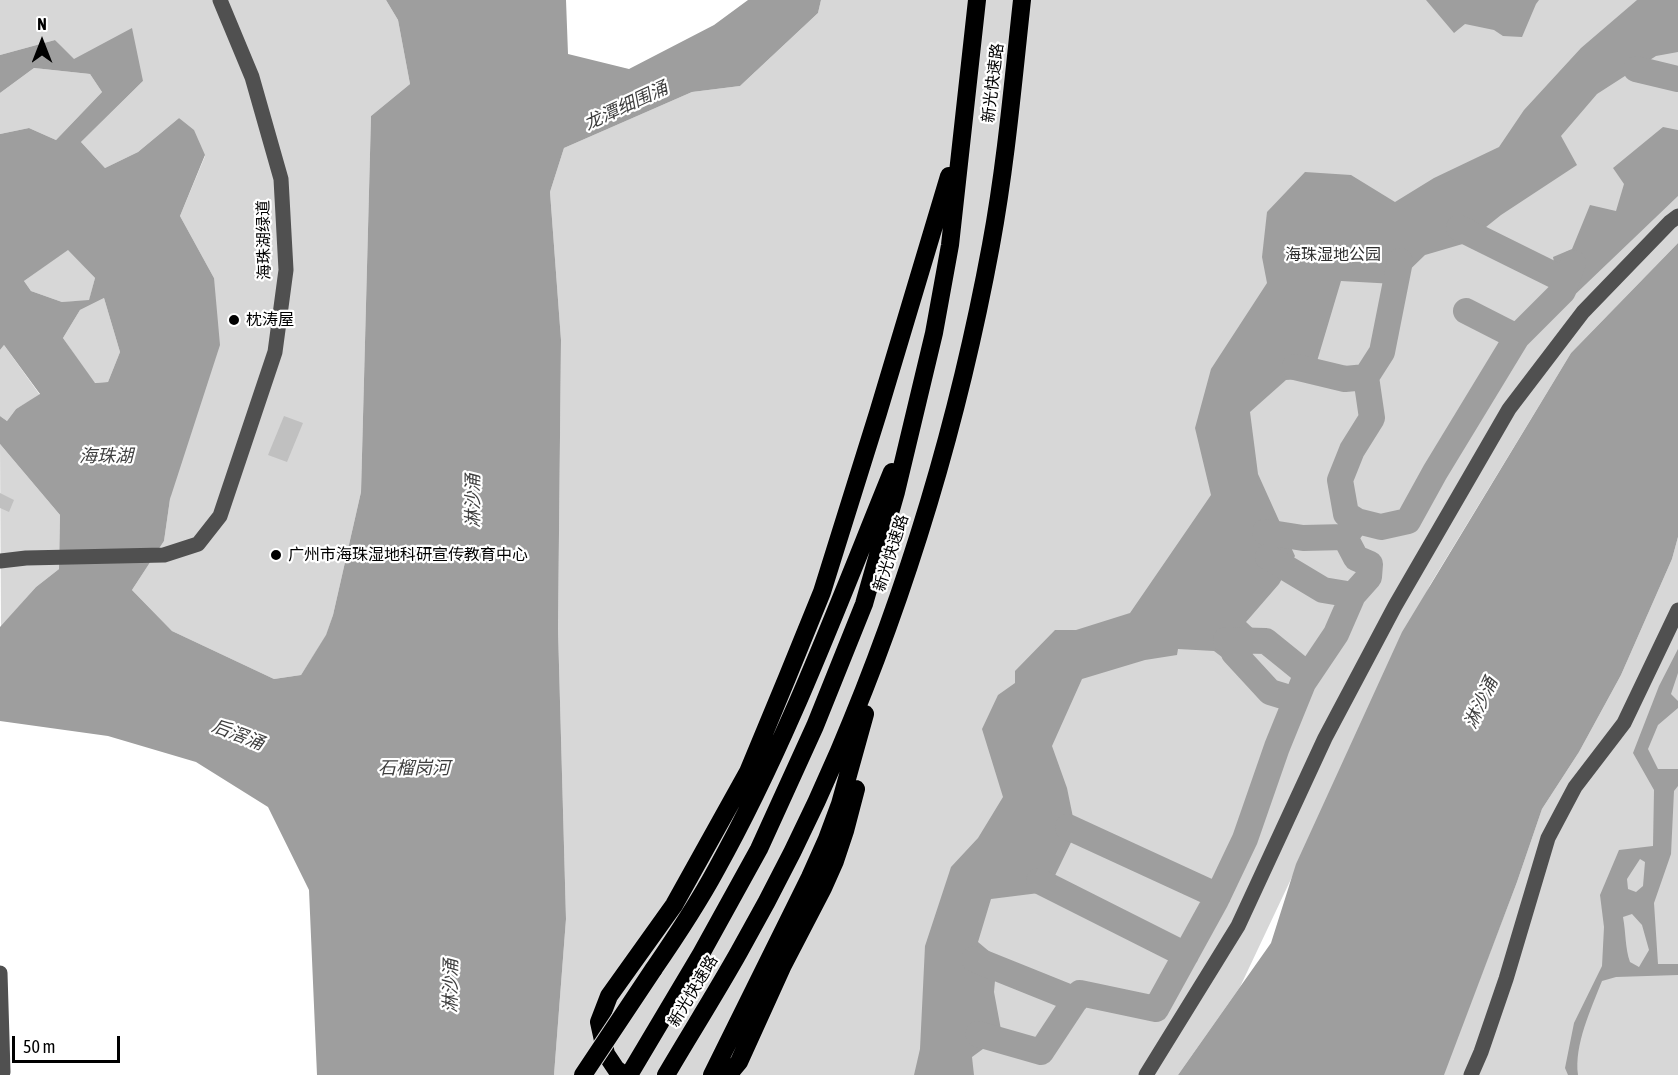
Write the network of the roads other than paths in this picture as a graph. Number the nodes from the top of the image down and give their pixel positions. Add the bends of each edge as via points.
1 (220, 0) edge
2 (977, 0) edge
3 (1022, 0) edge
4 (963, 132) junction
5 (1678, 216) edge
6 (917, 410) junction
7 (0, 561) edge
8 (1678, 610) edge
9 (888, 626) junction
10 (0, 973) edge
11 (1, 1075) edge
12 (583, 1075) edge
13 (624, 1075) edge
14 (629, 1075) edge
15 (666, 1075) edge
16 (712, 1075) edge
17 (728, 1075) edge
18 (1146, 1075) edge
19 (1472, 1075) edge

1 - 7 street, 海珠湖绿道 via 252,77 281,179 286,270 275,352 220,516 198,544 164,555
2 - 4 highway, 新光快速路
3 - 9 highway, 新光快速路 via 1003,166 979,307 942,461
4 - 6 highway, 新光快速路 via 950,245
4 - 13 highway via 822,592 787,678 748,772 674,905 609,996 599,1022 606,1054
5 - 18 street via 1583,312 1509,409 1395,606 1325,738 1238,926
6 - 12 highway, bridge via 813,667 768,767 715,872 678,934
6 - 14 highway, 新光快速路 via 864,604 815,726 759,849
8 - 19 street via 1624,723 1575,787 1548,838 1506,979
9 - 15 highway, 新光快速路 via 807,821 740,951
9 - 16 highway via 827,839
9 - 17 highway via 854,796 835,861 739,1062
10 - 11 street

